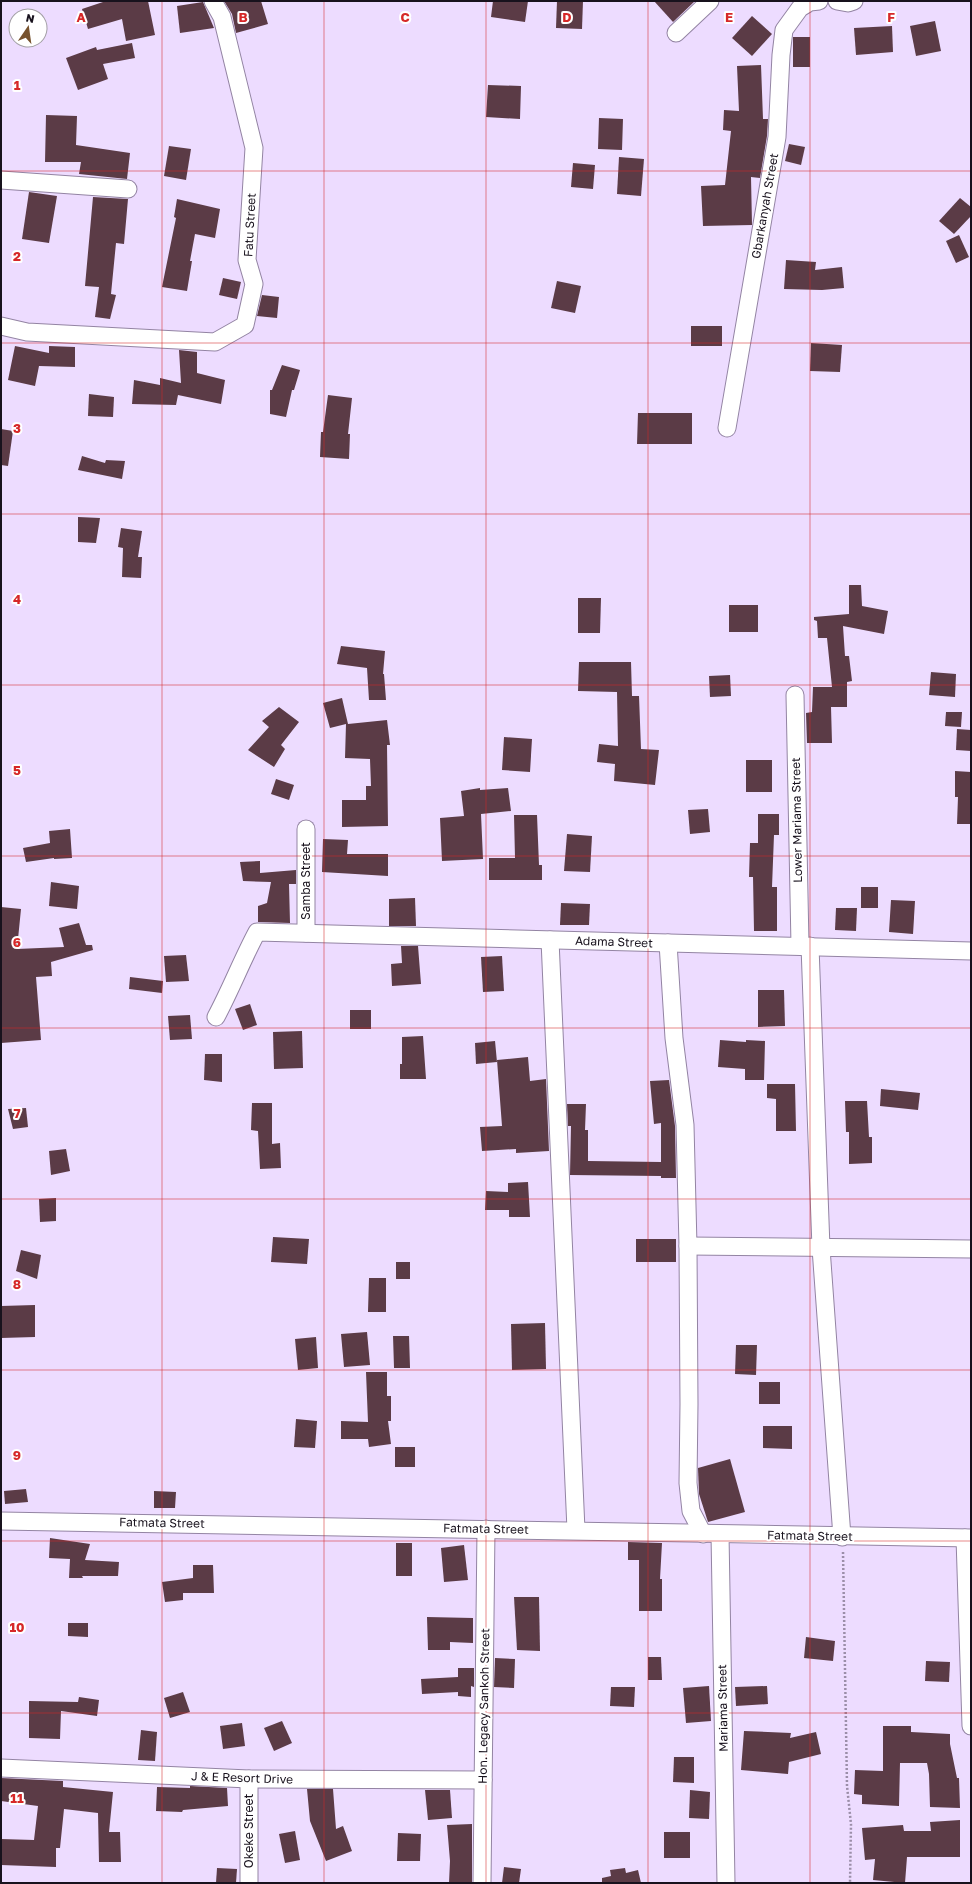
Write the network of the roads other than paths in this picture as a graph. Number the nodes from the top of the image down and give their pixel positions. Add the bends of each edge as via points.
1 (213, 1) edge
2 (710, 1) edge
3 (819, 1) edge
4 (837, 1) edge
5 (854, 1) edge
6 (676, 33) dead end
7 (1, 180) edge
8 (128, 189) dead end
9 (1, 326) edge
10 (727, 428) dead end
11 (795, 695) dead end
12 (306, 829) dead end
13 (306, 933) junction
14 (550, 940) junction
15 (668, 943) junction
16 (805, 946) junction
17 (971, 951) edge
18 (216, 1017) dead end
19 (688, 1246) junction
20 (821, 1248) junction
21 (971, 1249) edge
22 (1, 1521) edge
23 (486, 1529) junction
24 (576, 1530) junction
25 (703, 1534) junction
26 (720, 1534) junction
27 (842, 1537) junction
28 (968, 1538) edge
29 (971, 1726) edge
30 (1, 1768) edge
31 (249, 1779) junction
32 (483, 1780) junction
33 (249, 1883) edge
34 (482, 1883) edge
35 (726, 1883) edge

1 - 9 street, Fatu Street via 222,17 254,148 247,260 254,284 245,325 215,342 26,332
2 - 6 street
3 - 10 street, Gbarkanyah Street via 810,2 800,8 784,30 777,137
4 - 5 street
7 - 8 street
11 - 16 street, Lower Mariama Street
12 - 13 street, Samba Street
13 - 14 street, Adama Street
13 - 18 street, Adama Street via 257,932
14 - 15 street, Adama Street
14 - 24 street
15 - 16 street, Adama Street
15 - 19 street via 674,1038 685,1126
16 - 17 street, Adama Street
16 - 20 street, Lower Mariama Street
19 - 20 street
19 - 25 street via 688,1483 691,1511
20 - 21 street
20 - 27 street, Lower Mariama Street
22 - 23 street, Fatmata Street
23 - 24 street, Fatmata Street
23 - 32 street, Hon. Legacy Sankoh Street
24 - 25 street, Fatmata Street
25 - 26 street, Fatmata Street
26 - 27 street, Fatmata Street
26 - 35 street, Mariama Street
27 - 28 street, Fatmata Street
28 - 29 street
30 - 31 street, J & E Resort Drive
31 - 32 street, J & E Resort Drive
31 - 33 street, Okeke Street
32 - 34 street, Hon. Legacy Sankoh Street

